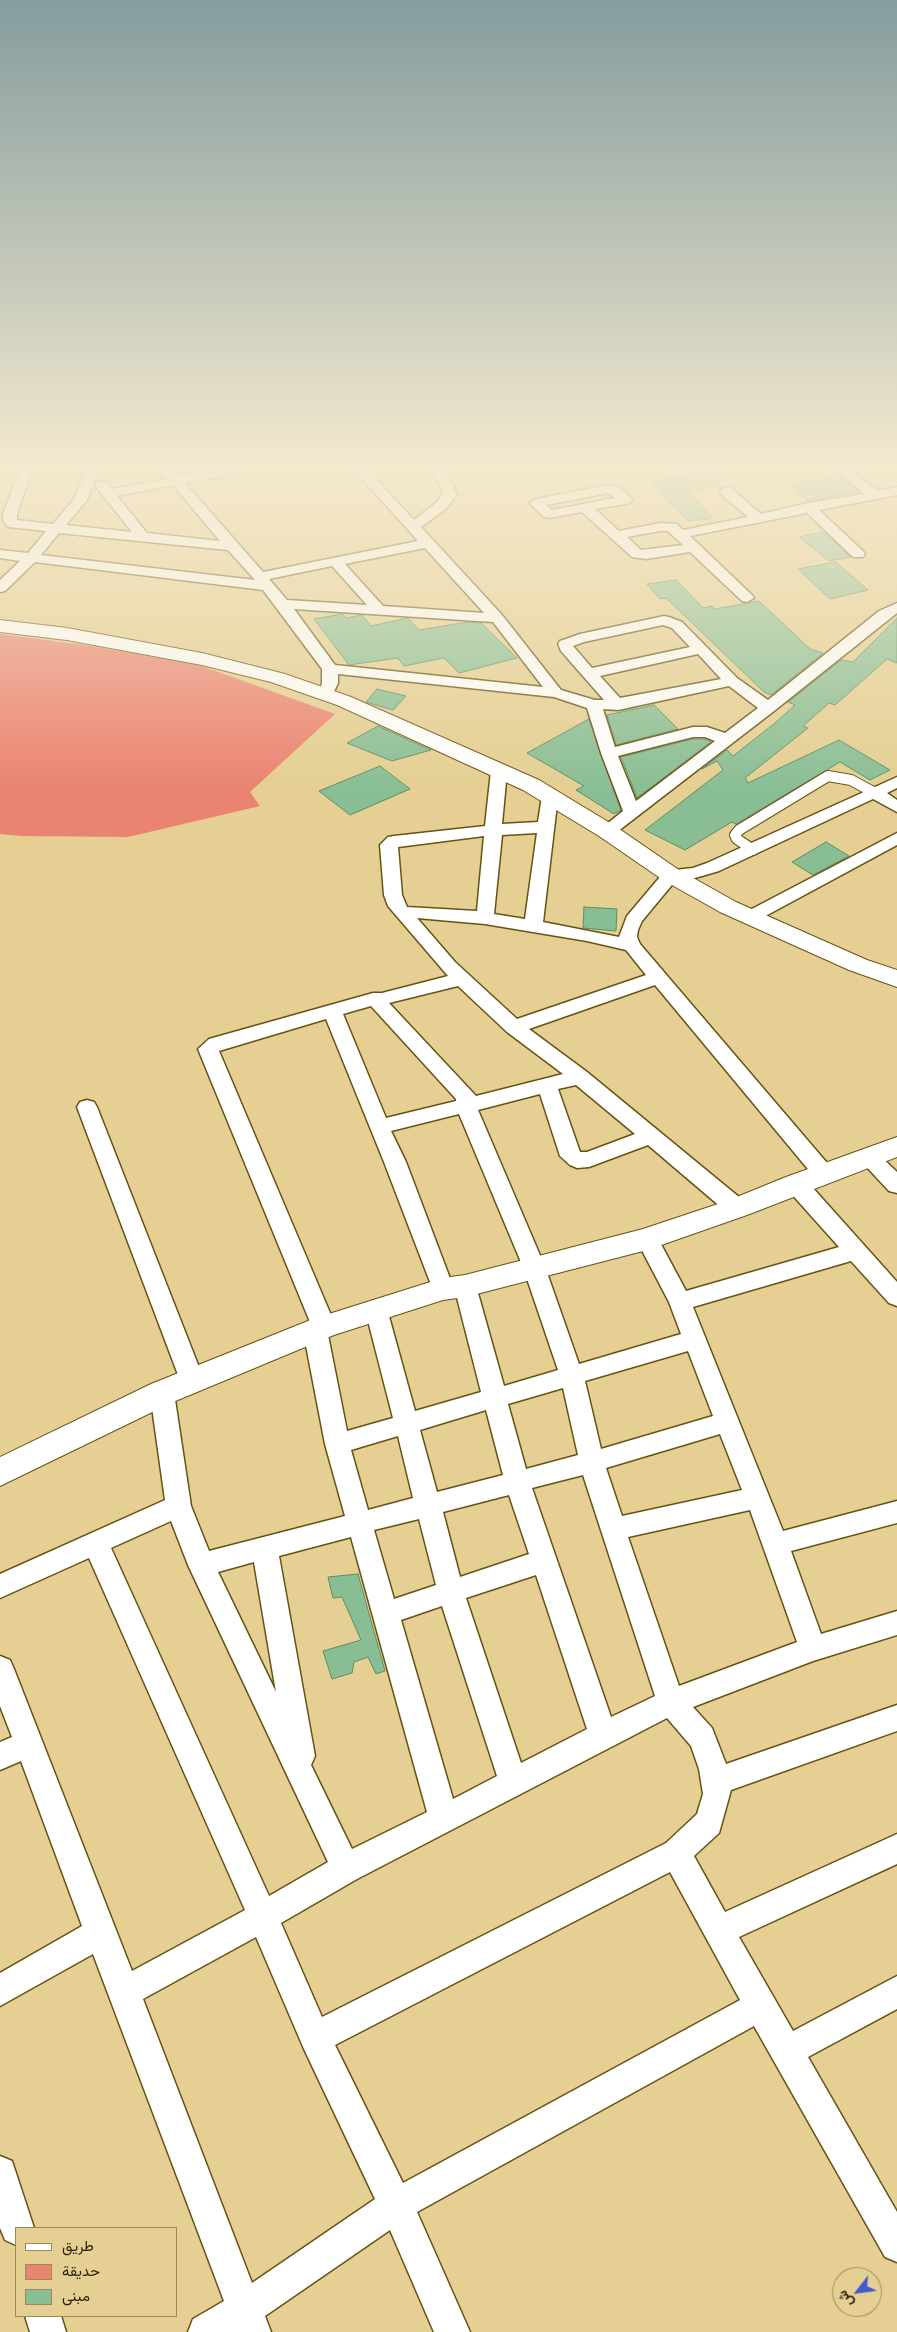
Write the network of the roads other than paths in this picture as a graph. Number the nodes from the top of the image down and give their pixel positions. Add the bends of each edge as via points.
1 (16, 573) edge
2 (176, 573) edge
3 (256, 573) edge
4 (294, 573) edge
5 (346, 573) edge
6 (454, 573) edge
7 (721, 573) edge
8 (263, 581) junction
9 (0, 588) edge
10 (747, 598) dead end
11 (283, 604) junction
12 (897, 607) edge
13 (378, 609) junction
14 (496, 618) junction
15 (0, 626) edge
16 (702, 649) junction
17 (330, 669) junction
18 (590, 673) junction
19 (732, 681) junction
20 (556, 693) junction
21 (326, 695) junction
22 (618, 704) junction
23 (594, 705) junction
24 (768, 708) junction
25 (726, 739) junction
26 (609, 753) junction
27 (499, 771) junction
28 (897, 782) edge
29 (875, 793) junction
30 (550, 796) junction
31 (897, 807) edge
32 (632, 812) junction
33 (546, 827) junction
34 (493, 830) junction
35 (607, 831) junction
36 (897, 838) edge
37 (753, 850) junction
38 (671, 875) junction
39 (403, 912) junction
40 (752, 916) junction
41 (485, 918) junction
42 (534, 926) junction
43 (632, 946) junction
44 (659, 976) junction
45 (461, 979) junction
46 (897, 979) edge
47 (382, 999) junction
48 (332, 1010) junction
49 (514, 1027) junction
50 (580, 1076) junction
51 (547, 1086) junction
52 (466, 1106) junction
53 (87, 1107) dead end
54 (379, 1127) junction
55 (650, 1136) junction
56 (897, 1147) edge
57 (869, 1157) junction
58 (825, 1175) junction
59 (796, 1184) junction
60 (897, 1185) edge
61 (738, 1208) junction
62 (647, 1239) junction
63 (856, 1251) junction
64 (534, 1267) junction
65 (454, 1287) junction
66 (897, 1297) edge
67 (680, 1302) junction
68 (376, 1309) junction
69 (319, 1328) junction
70 (694, 1340) junction
71 (572, 1377) junction
72 (192, 1380) junction
73 (162, 1394) junction
74 (495, 1399) junction
75 (727, 1422) junction
76 (406, 1424) junction
77 (337, 1444) junction
78 (592, 1462) junction
79 (0, 1472) edge
80 (517, 1482) junction
81 (758, 1497) junction
82 (428, 1505) junction
83 (178, 1506) junction
84 (897, 1512) edge
85 (358, 1523) junction
86 (612, 1529) junction
87 (96, 1544) junction
88 (775, 1544) junction
89 (264, 1547) junction
90 (544, 1561) junction
91 (201, 1565) junction
92 (0, 1586) edge
93 (451, 1592) junction
94 (384, 1614) junction
95 (897, 1623) edge
96 (813, 1649) junction
97 (0, 1669) edge
98 (672, 1702) junction
99 (897, 1718) edge
100 (603, 1736) junction
101 (28, 1744) junction
102 (0, 1756) edge
103 (305, 1781) junction
104 (513, 1782) junction
105 (715, 1782) junction
106 (444, 1819) junction
107 (897, 1849) edge
108 (676, 1853) junction
109 (346, 1868) junction
110 (264, 1916) junction
111 (718, 1931) junction
112 (100, 1933) junction
113 (0, 1990) edge
114 (125, 1992) junction
115 (897, 1992) edge
116 (760, 2006) junction
117 (315, 2038) junction
118 (787, 2051) junction
119 (0, 2173) edge
120 (396, 2205) junction
121 (17, 2227) edge
122 (897, 2244) edge
123 (43, 2317) edge
124 (249, 2320) edge
125 (48, 2332) edge
126 (206, 2332) edge
127 (452, 2332) edge

1 - 9 street
2 - 8 street
3 - 8 street
4 - 8 street
5 - 13 street
6 - 14 street
7 - 10 street
8 - 11 street
11 - 13 street
11 - 17 street
12 - 24 street via 884,614
13 - 14 street
14 - 20 street
15 - 21 main road via 67,634 202,659 278,678
16 - 18 street
16 - 18 street via 677,625 664,620 565,644
16 - 19 street
17 - 20 street
17 - 21 street
18 - 22 street
19 - 22 street
19 - 24 street
20 - 23 street
21 - 27 main road
22 - 23 street
23 - 26 street
24 - 25 street
25 - 26 street via 698,732
25 - 32 street
26 - 32 street
27 - 30 main road
27 - 34 street
28 - 29 street
29 - 31 street
29 - 37 street
29 - 37 lane via 851,780 828,776 735,834
30 - 33 street
30 - 35 main road
32 - 35 street
33 - 34 street
33 - 42 street
34 - 39 street via 399,839 390,843 393,895
34 - 41 street
35 - 38 main road
36 - 40 street
37 - 38 street via 695,873
38 - 40 main road via 728,907
38 - 43 street via 633,920 628,937
39 - 41 street
39 - 45 street
40 - 46 main road via 858,965
41 - 42 street
42 - 43 street
43 - 44 street
44 - 49 street
44 - 58 street
45 - 47 street
45 - 49 street
47 - 48 street
47 - 52 street via 380,1005 466,1097
48 - 54 street
48 - 69 street via 208,1049
49 - 50 street
50 - 51 street
50 - 55 street
51 - 52 street
51 - 55 street via 571,1156 577,1160 589,1159
52 - 54 street
52 - 64 street
53 - 72 street
54 - 65 street
55 - 61 street
56 - 57 main road
57 - 58 main road
57 - 60 street
58 - 59 main road
59 - 61 main road
59 - 63 street
61 - 62 main road
62 - 64 main road
62 - 67 street
63 - 66 street
63 - 67 street
64 - 65 main road
64 - 71 street
65 - 68 main road
65 - 74 street
67 - 70 street
68 - 69 main road
68 - 76 street
69 - 72 main road
69 - 77 street
70 - 71 street
70 - 75 street
71 - 74 street
71 - 78 street
72 - 73 main road
73 - 79 main road
73 - 83 street
74 - 76 street
74 - 80 street
75 - 78 street
75 - 81 street
76 - 77 street
76 - 82 street
77 - 85 street
78 - 80 street
78 - 86 street
80 - 82 street
80 - 90 street
81 - 86 street
81 - 88 street
82 - 85 street
82 - 93 street
83 - 87 street
83 - 91 street
84 - 88 street
85 - 89 street
85 - 94 street
86 - 98 street
87 - 92 street
87 - 110 street
88 - 96 street
89 - 91 street
89 - 103 street
90 - 93 street
90 - 100 street
91 - 103 street
93 - 94 street
93 - 104 street
94 - 106 street
95 - 96 street
96 - 98 street
97 - 101 street
98 - 100 street
98 - 105 street via 702,1738
99 - 105 street
100 - 104 street
101 - 102 street
101 - 112 street
103 - 109 street
104 - 106 street
105 - 108 street via 717,1794 709,1823
106 - 109 street
107 - 111 street
108 - 111 street
108 - 117 street
109 - 110 street
110 - 114 street
110 - 117 street
111 - 116 street
112 - 113 street
112 - 114 street
114 - 124 street
115 - 118 street
116 - 118 street
116 - 120 street
117 - 120 street
118 - 122 street
119 - 121 street
120 - 124 street
120 - 127 street
123 - 125 street
124 - 126 street

